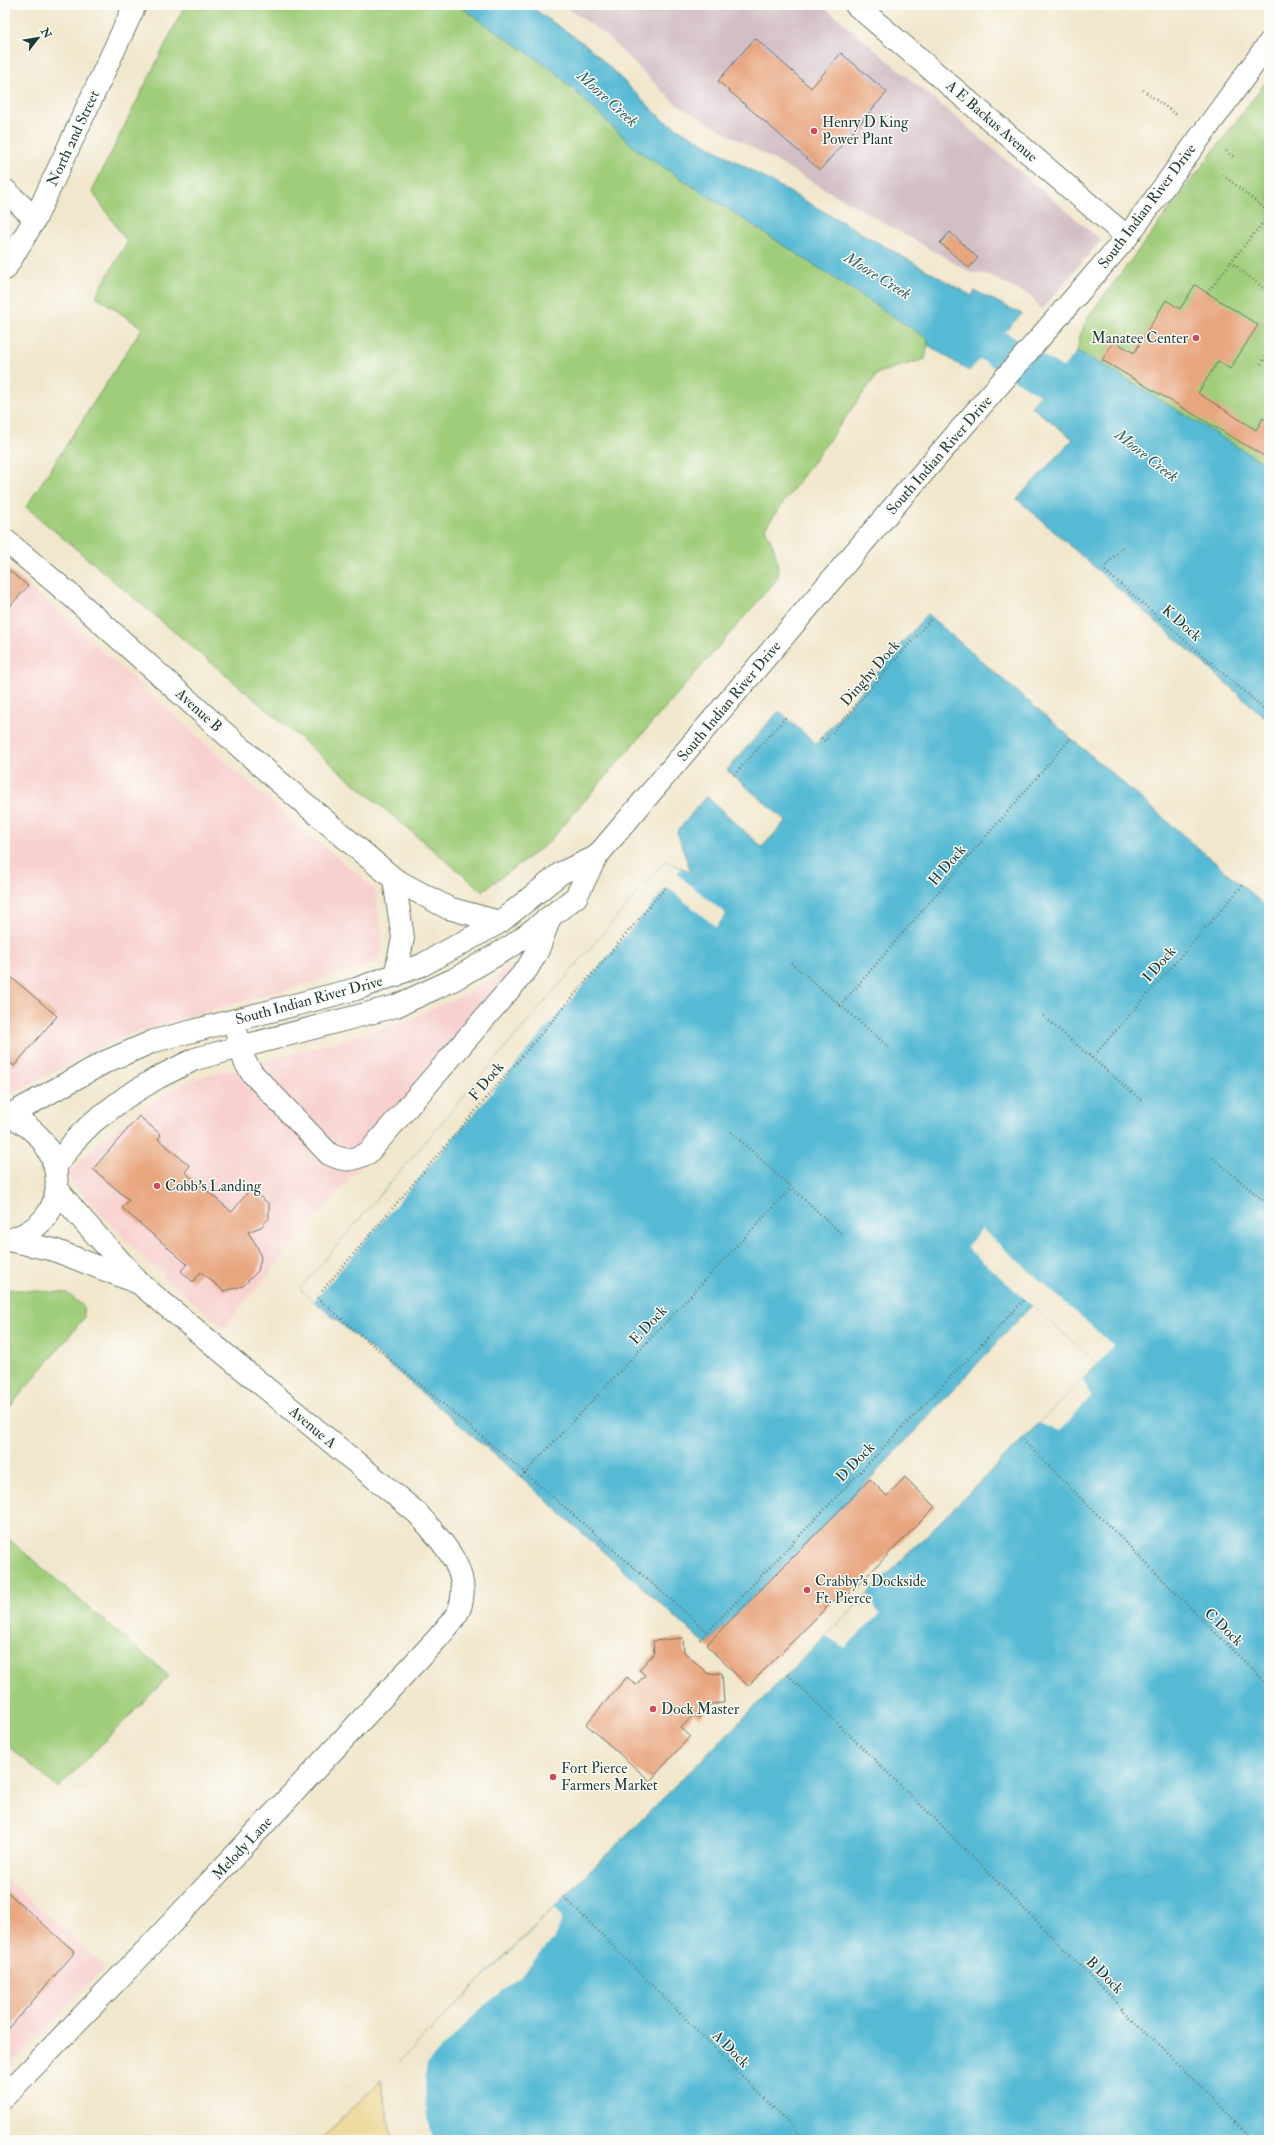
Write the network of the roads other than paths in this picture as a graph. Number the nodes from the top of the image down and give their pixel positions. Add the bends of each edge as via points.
1 (135, 5) edge
2 (856, 5) edge
3 (1269, 42) edge
4 (5, 190) edge
5 (35, 219) junction
6 (1127, 237) junction
7 (5, 269) edge
8 (5, 540) edge
9 (596, 857) junction
10 (394, 879) junction
11 (550, 917) junction
12 (500, 922) junction
13 (395, 976) junction
14 (233, 1022) junction
15 (240, 1048) junction
16 (7, 1116) edge
17 (56, 1166) junction
18 (57, 1188) junction
19 (7, 1240) edge
20 (139, 1283) junction
21 (462, 1589) joint
22 (5, 2096) edge

1 - 5 street, North 2nd Street
2 - 6 street, A E Backus Avenue
3 - 6 street, South Indian River Drive
4 - 5 street
5 - 7 street, North 2nd Street
6 - 9 street, South Indian River Drive
8 - 10 street, Avenue B via 74,598 278,781
9 - 11 street, South Indian River Drive via 576,897
9 - 12 street, South Indian River Drive via 561,873
10 - 12 street, Avenue B via 448,908
10 - 13 street via 403,938
11 - 15 street, South Indian River Drive via 513,945 453,980 396,1006
11 - 15 street via 538,950 527,970 368,1153 354,1159 341,1160 329,1154 252,1073
12 - 13 street, South Indian River Drive via 470,940
13 - 14 street, South Indian River Drive
14 - 15 street
14 - 16 street, South Indian River Drive via 154,1041 105,1062
15 - 17 street, South Indian River Drive via 195,1059 126,1097 93,1122 75,1140
16 - 17 street via 38,1134 48,1147
17 - 18 street
18 - 19 street via 53,1205 43,1221 30,1231
18 - 20 street, Avenue A via 75,1214
19 - 20 street, Avenue A via 54,1250
20 - 21 street, Avenue A via 417,1513 442,1541 458,1565
21 - 22 street, Melody Lane via 459,1609 437,1639 152,1944

